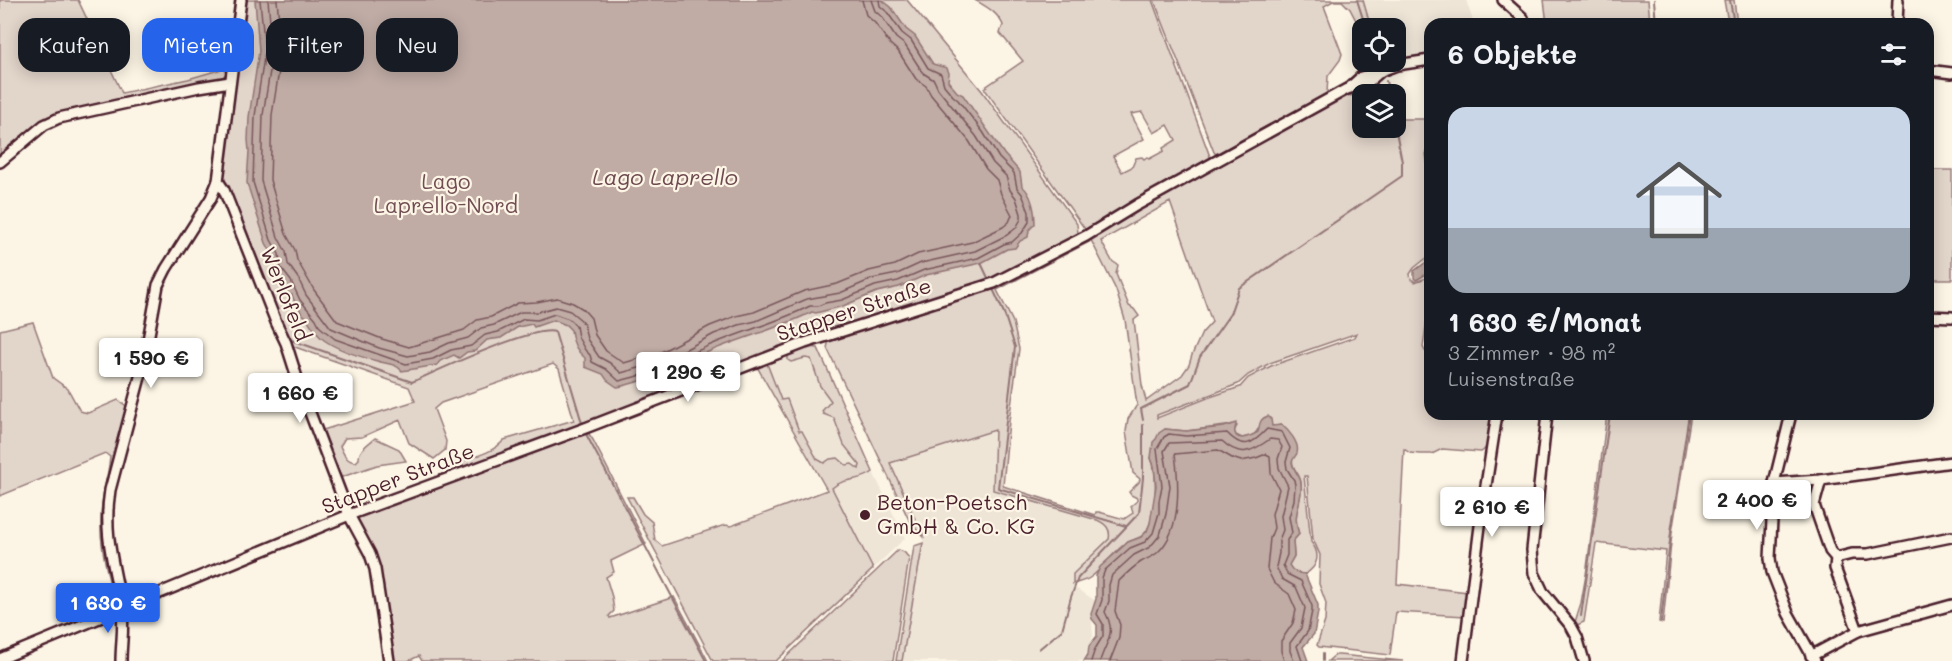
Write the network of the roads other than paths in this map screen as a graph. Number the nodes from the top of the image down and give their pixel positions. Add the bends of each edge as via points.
1 (241, 0) edge
2 (1503, 0) edge
3 (1898, 0) edge
4 (1523, 18) edge
5 (1897, 18) edge
6 (1424, 61) edge
7 (1934, 70) edge
8 (1952, 72) edge
9 (230, 82) junction
10 (0, 162) edge
11 (218, 181) junction
12 (1934, 316) edge
13 (1952, 317) edge
14 (1496, 420) edge
15 (1546, 420) edge
16 (1790, 420) edge
17 (1952, 462) edge
18 (1821, 480) junction
19 (1774, 483) junction
20 (349, 514) junction
21 (1952, 537) edge
22 (1836, 558) junction
23 (1952, 605) edge
24 (122, 607) junction
25 (1858, 631) junction
26 (0, 659) edge
27 (1813, 660) edge
28 (121, 661) edge
29 (389, 661) edge
30 (1463, 661) edge
31 (1584, 661) edge

1 - 9 street
2 - 4 street
3 - 5 street
6 - 20 street, Stapper Straße via 1381,71 1366,84 1347,89 1086,236 994,283 805,343
7 - 8 street
9 - 10 street via 52,121
9 - 11 street
11 - 20 street, Werlofeld via 286,343
11 - 24 street via 158,285 144,362 113,478 107,535
12 - 13 street
14 - 30 street
15 - 31 street via 1532,550 1534,573 1543,592 1571,626
16 - 19 street
17 - 18 street
18 - 19 street
18 - 22 street via 1814,505
19 - 27 street via 1772,572
20 - 24 street, Stapper Straße
20 - 29 street, Werlofeld via 378,577
21 - 22 street
22 - 25 street via 1835,568
23 - 25 street
24 - 26 street, Stapper Straße
24 - 28 street
25 - 27 street

